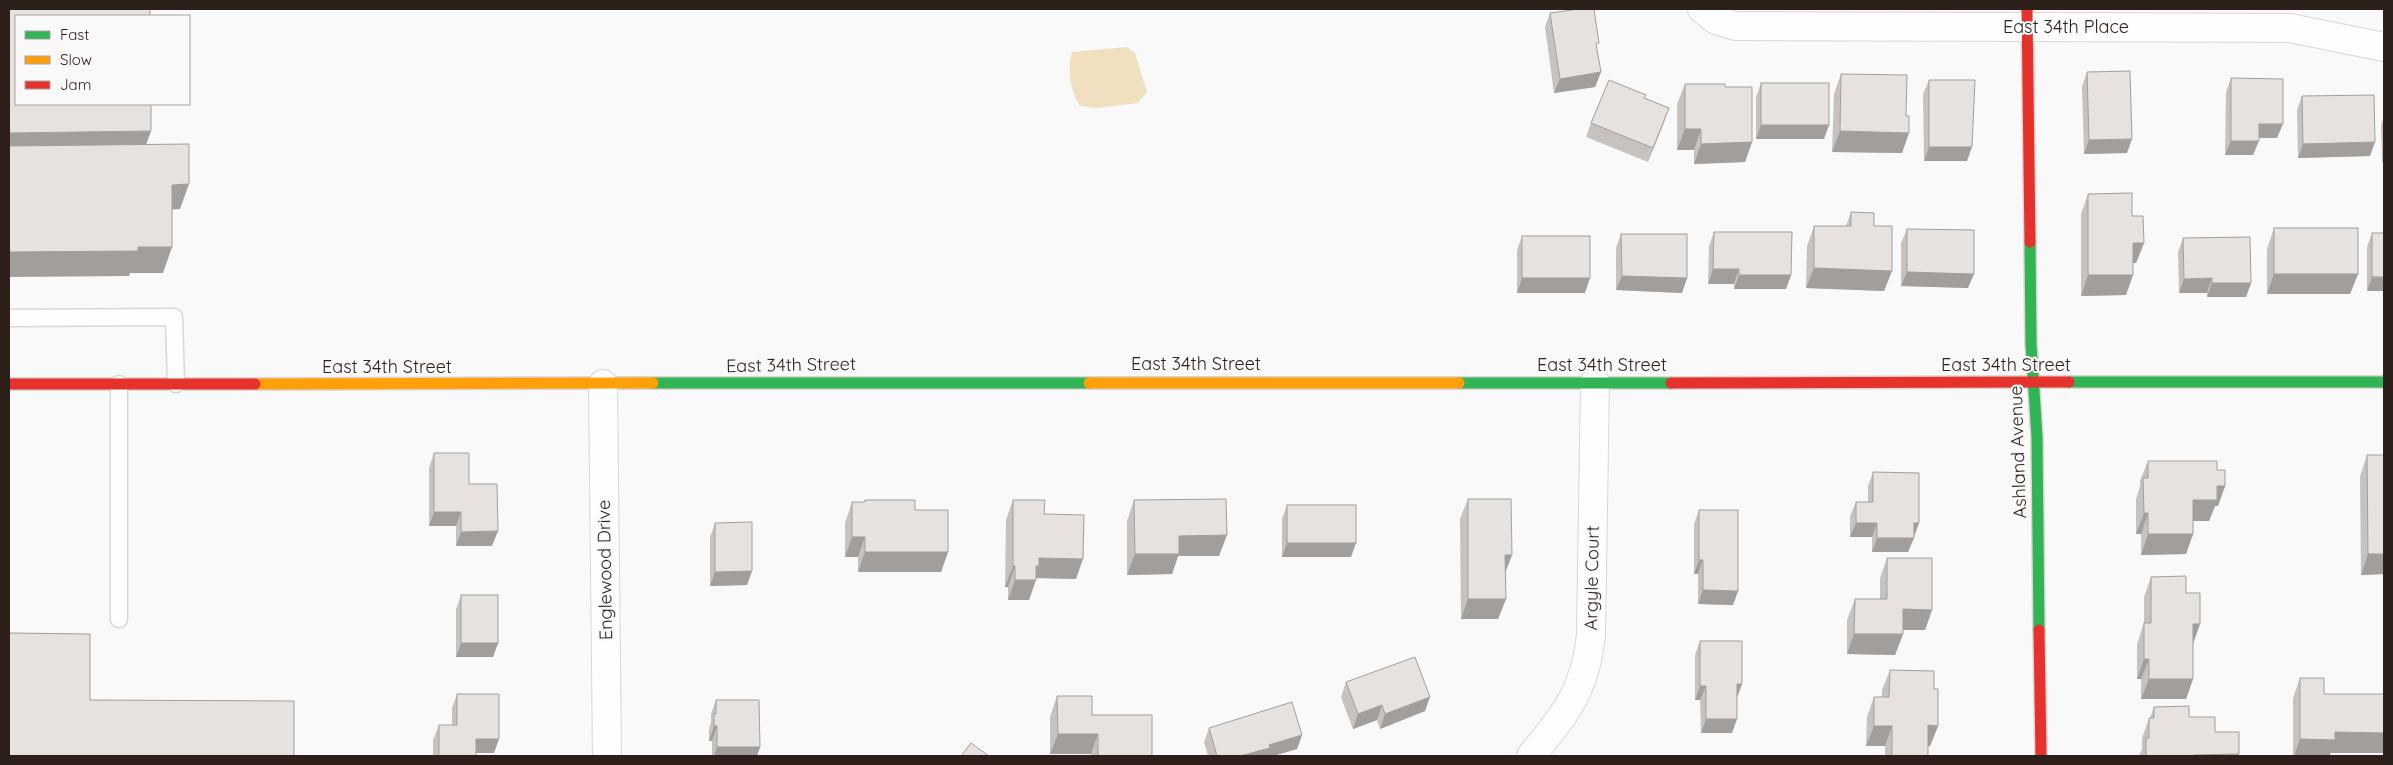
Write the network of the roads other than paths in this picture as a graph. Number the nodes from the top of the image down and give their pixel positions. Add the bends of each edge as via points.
1 (1702, 9) edge
2 (2027, 18) edge
3 (2384, 47) edge
4 (9, 318) edge
5 (1595, 382) junction
6 (2034, 382) junction
7 (2384, 382) edge
8 (9, 384) edge
9 (119, 384) junction
10 (176, 384) junction
11 (603, 384) junction
12 (118, 619) dead end
13 (607, 756) edge
14 (1531, 756) edge
15 (2041, 756) edge

1 - 2 street, East 34th Place via 1725,24 1745,26
2 - 3 street, East 34th Place via 2290,28
2 - 6 street, Ashland Avenue
4 - 10 lane via 174,318
5 - 6 street, East 34th Street
5 - 11 street, East 34th Street
5 - 14 street, Argyle Court via 1588,661 1579,689
6 - 7 street, East 34th Street
6 - 15 street, Ashland Avenue
8 - 9 street, East 34th Street
9 - 10 street, East 34th Street
9 - 12 lane
10 - 11 street, East 34th Street
11 - 13 street, Englewood Drive

